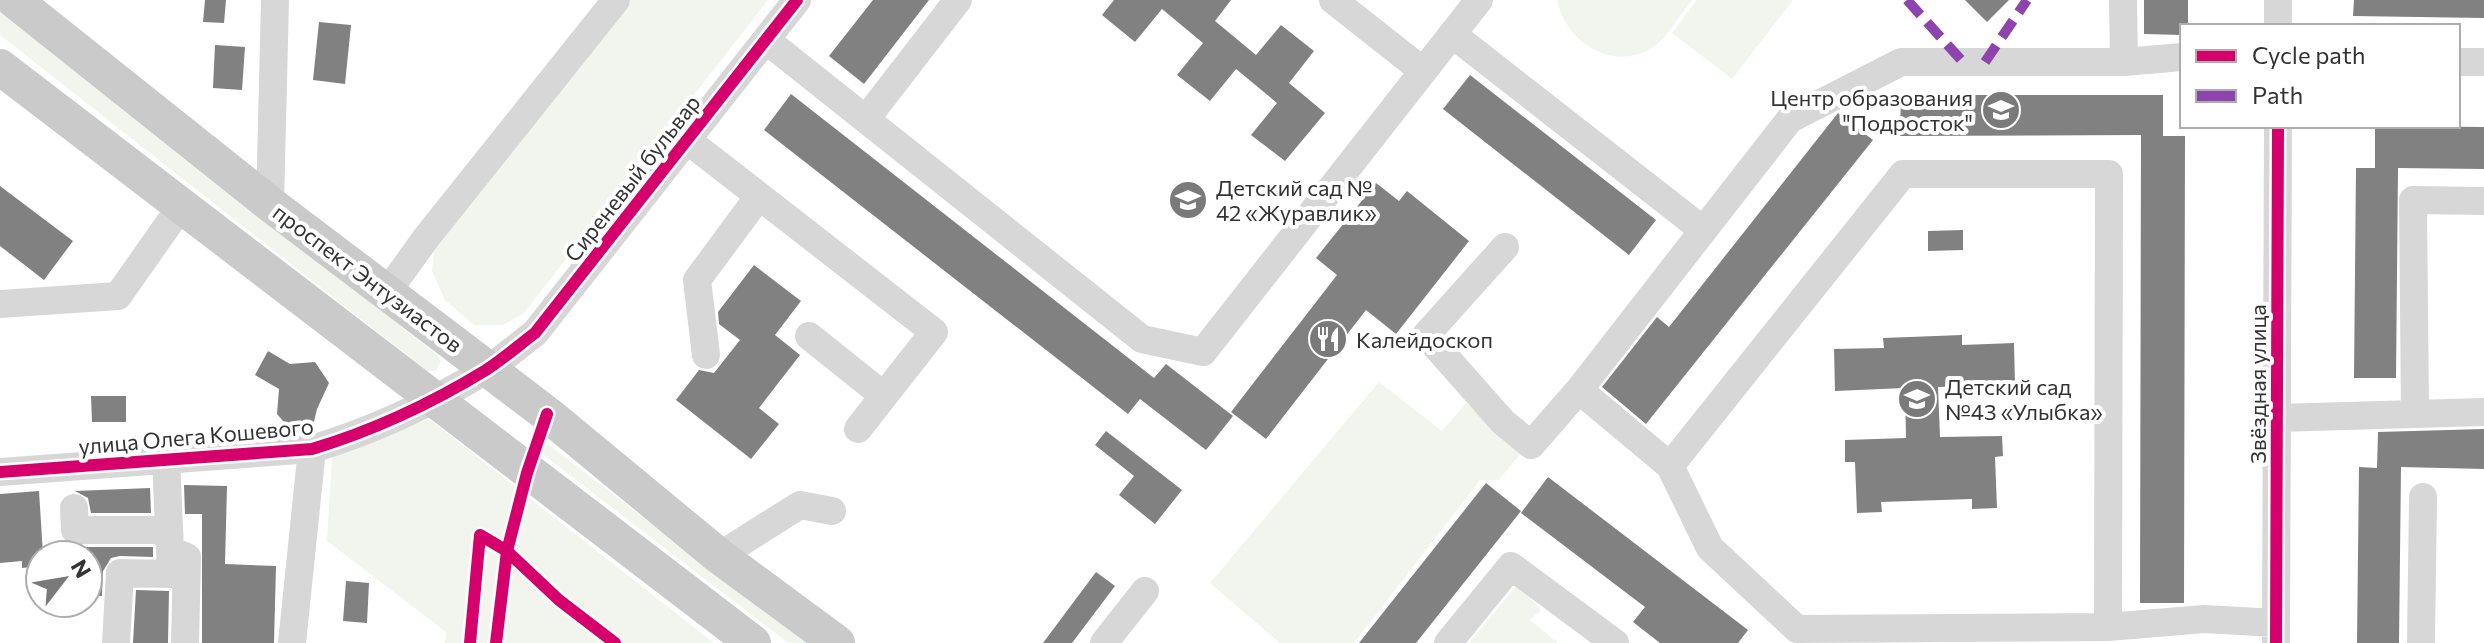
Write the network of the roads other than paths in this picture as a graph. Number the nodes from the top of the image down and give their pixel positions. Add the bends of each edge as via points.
1 (14, 0) edge
2 (275, 0) edge
3 (616, 0) edge
4 (797, 0) edge
5 (958, 0) edge
6 (1333, 0) edge
7 (1479, 0) edge
8 (2123, 0) edge
9 (2278, 0) edge
10 (2278, 24) edge
11 (1452, 34) junction
12 (766, 40) junction
13 (2180, 57) edge
14 (2124, 62) junction
15 (2460, 62) edge
16 (2484, 62) edge
17 (0, 67) edge
18 (1423, 71) junction
19 (866, 119) junction
20 (2278, 128) edge
21 (687, 140) junction
22 (759, 196) junction
23 (2484, 201) edge
24 (270, 204) junction
25 (182, 205) junction
26 (1703, 230) junction
27 (1505, 247) dead end
28 (388, 291) junction
29 (0, 304) edge
30 (809, 336) dead end
31 (706, 355) dead end
32 (487, 369) junction
33 (1579, 390) junction
34 (884, 396) junction
35 (434, 399) junction
36 (2484, 412) edge
37 (2415, 414) junction
38 (2277, 418) junction
39 (858, 429) dead end
40 (312, 449) junction
41 (166, 459) junction
42 (1670, 466) junction
43 (0, 472) edge
44 (2423, 497) dead end
45 (832, 511) dead end
46 (75, 530) dead end
47 (170, 541) junction
48 (719, 556) junction
49 (1145, 591) dead end
50 (2108, 627) junction
51 (2276, 633) edge
52 (1793, 636) edge
53 (116, 643) edge
54 (185, 643) edge
55 (292, 643) edge
56 (753, 643) edge
57 (837, 643) edge
58 (1104, 643) edge
59 (1448, 643) edge
60 (1615, 643) edge
61 (2421, 643) edge

1 - 24 main road, проспект Энтузиастов
2 - 24 street
3 - 28 street
4 - 12 street, Сиреневый бульвар
5 - 19 street
6 - 18 street
7 - 11 street
8 - 14 street
9 - 10 street
11 - 18 street
11 - 26 street
12 - 19 street
12 - 21 street, Сиреневый бульвар
13 - 14 street
14 - 26 street via 1901,62 1790,119
15 - 16 street
17 - 25 main road
18 - 19 street via 1203,352 1142,339
20 - 38 street, Звёздная улица
21 - 22 street
21 - 32 street, Сиреневый бульвар via 535,333
22 - 31 street via 697,280
22 - 34 street via 934,332
23 - 37 street via 2413,200
24 - 28 main road, проспект Энтузиастов
25 - 29 street via 118,296
25 - 35 main road
26 - 33 street
27 - 33 street via 1426,335 1503,422 1531,445
28 - 32 main road, проспект Энтузиастов
30 - 34 street
32 - 35 street, Сиреневый бульвар
32 - 48 main road, проспект Энтузиастов
33 - 42 street
34 - 39 street
35 - 40 street, улица Олега Кошевого via 352,437
35 - 56 main road
36 - 37 street
37 - 38 street
38 - 51 street, Звёздная улица
40 - 41 street, улица Олега Кошевого
40 - 55 street
41 - 43 street, улица Олега Кошевого
41 - 47 street
42 - 50 street via 1903,174 2109,174
42 - 52 street via 1710,548
44 - 61 street
45 - 48 street via 800,505
46 - 47 street
47 - 53 street via 171,574 120,573
47 - 54 street via 187,557
48 - 57 main road, проспект Энтузиастов
49 - 58 street
50 - 51 street via 2204,619
50 - 52 street
59 - 60 street via 1511,566

